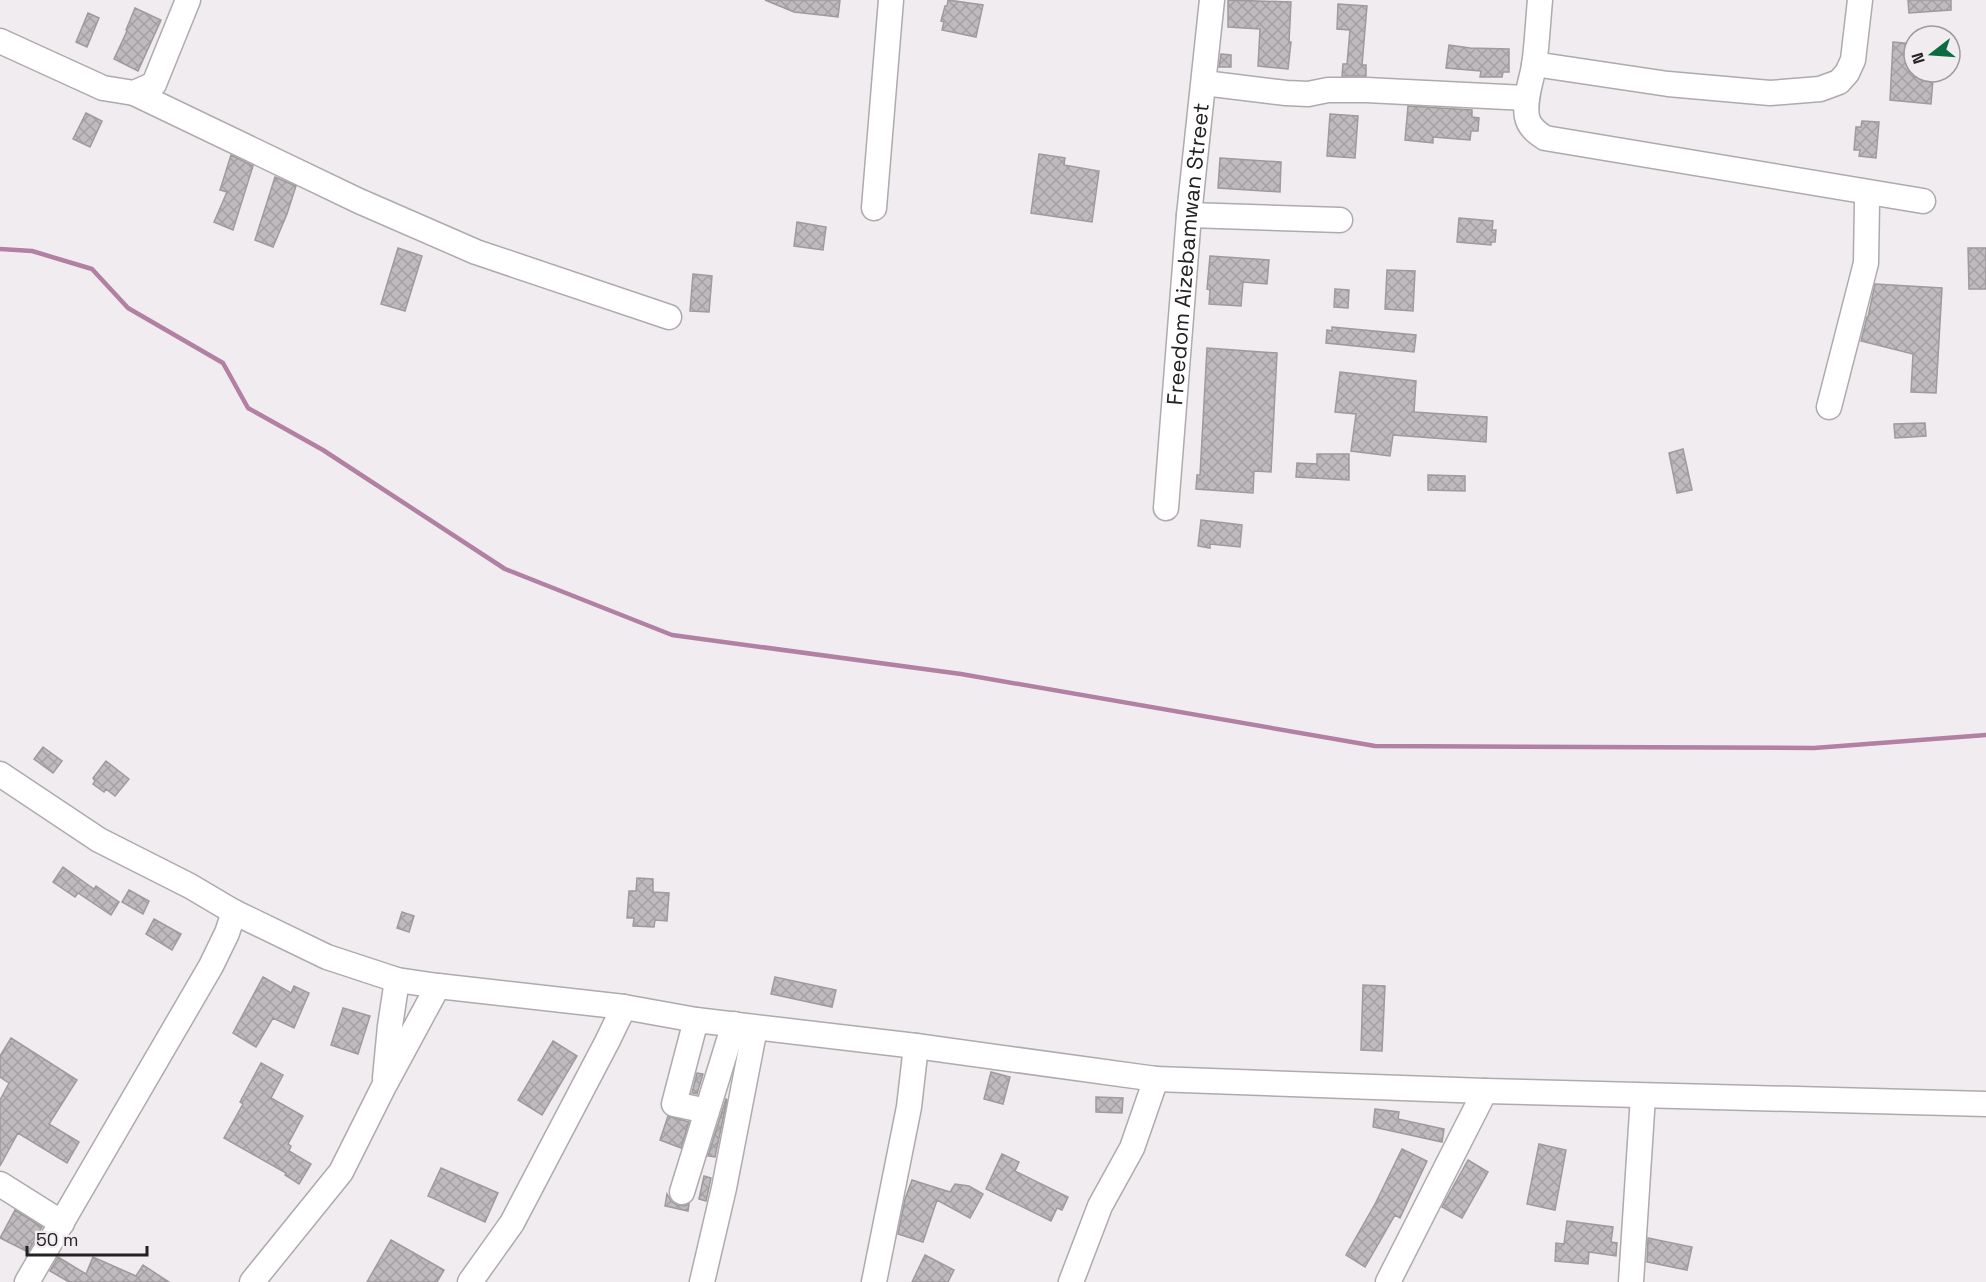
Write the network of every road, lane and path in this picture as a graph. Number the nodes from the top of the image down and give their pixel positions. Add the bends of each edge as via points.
1 (188, 0) edge
2 (891, 0) edge
3 (1212, 0) edge
4 (1540, 0) edge
5 (1860, 0) edge
6 (0, 41) edge
7 (1534, 63) junction
8 (1204, 83) junction
9 (134, 93) junction
10 (1527, 98) junction
11 (1865, 192) junction
12 (1923, 201) dead end
13 (874, 208) dead end
14 (1189, 215) junction
15 (1340, 219) dead end
16 (669, 317) dead end
17 (1830, 407) dead end
18 (1167, 508) dead end
19 (0, 774) edge
20 (234, 912) junction
21 (397, 980) junction
22 (438, 986) junction
23 (624, 1007) junction
24 (696, 1020) junction
25 (744, 1026) junction
26 (915, 1046) junction
27 (1155, 1079) junction
28 (384, 1086) junction
29 (1485, 1091) junction
30 (1643, 1096) junction
31 (1986, 1104) edge
32 (707, 1111) junction
33 (0, 1184) edge
34 (682, 1192) dead end
35 (62, 1223) junction
36 (27, 1282) edge
37 (252, 1282) edge
38 (470, 1282) edge
39 (702, 1282) edge
40 (874, 1282) edge
41 (1071, 1282) edge
42 (1388, 1282) edge
43 (1631, 1282) edge

1 - 9 street via 154,84
2 - 13 street
3 - 8 street, Freedom Aizebamwan Street
4 - 7 street
5 - 7 street via 1853,60 1839,82 1820,89 1770,93 1668,84
6 - 9 street via 103,88
7 - 10 street
8 - 10 street via 1286,93 1366,90
8 - 14 street, Freedom Aizebamwan Street
9 - 16 street via 359,201 476,252
10 - 11 street via 1530,125 1545,138
11 - 12 street
11 - 17 street via 1866,263
14 - 15 street
14 - 18 street, Freedom Aizebamwan Street
19 - 20 street via 99,840
20 - 21 street via 327,957
20 - 35 street via 211,966
21 - 22 street
21 - 28 street
22 - 23 street
22 - 28 street
23 - 24 street
23 - 38 street via 512,1224
24 - 25 street
24 - 32 street via 674,1104
25 - 26 street
25 - 32 street
25 - 39 street via 724,1188
26 - 27 street
26 - 40 street via 909,1107
27 - 29 street
27 - 41 street via 1132,1148 1100,1206
28 - 37 street via 341,1172
29 - 30 street
29 - 42 street
30 - 31 street
30 - 43 street
32 - 34 street
33 - 35 street
35 - 36 street

